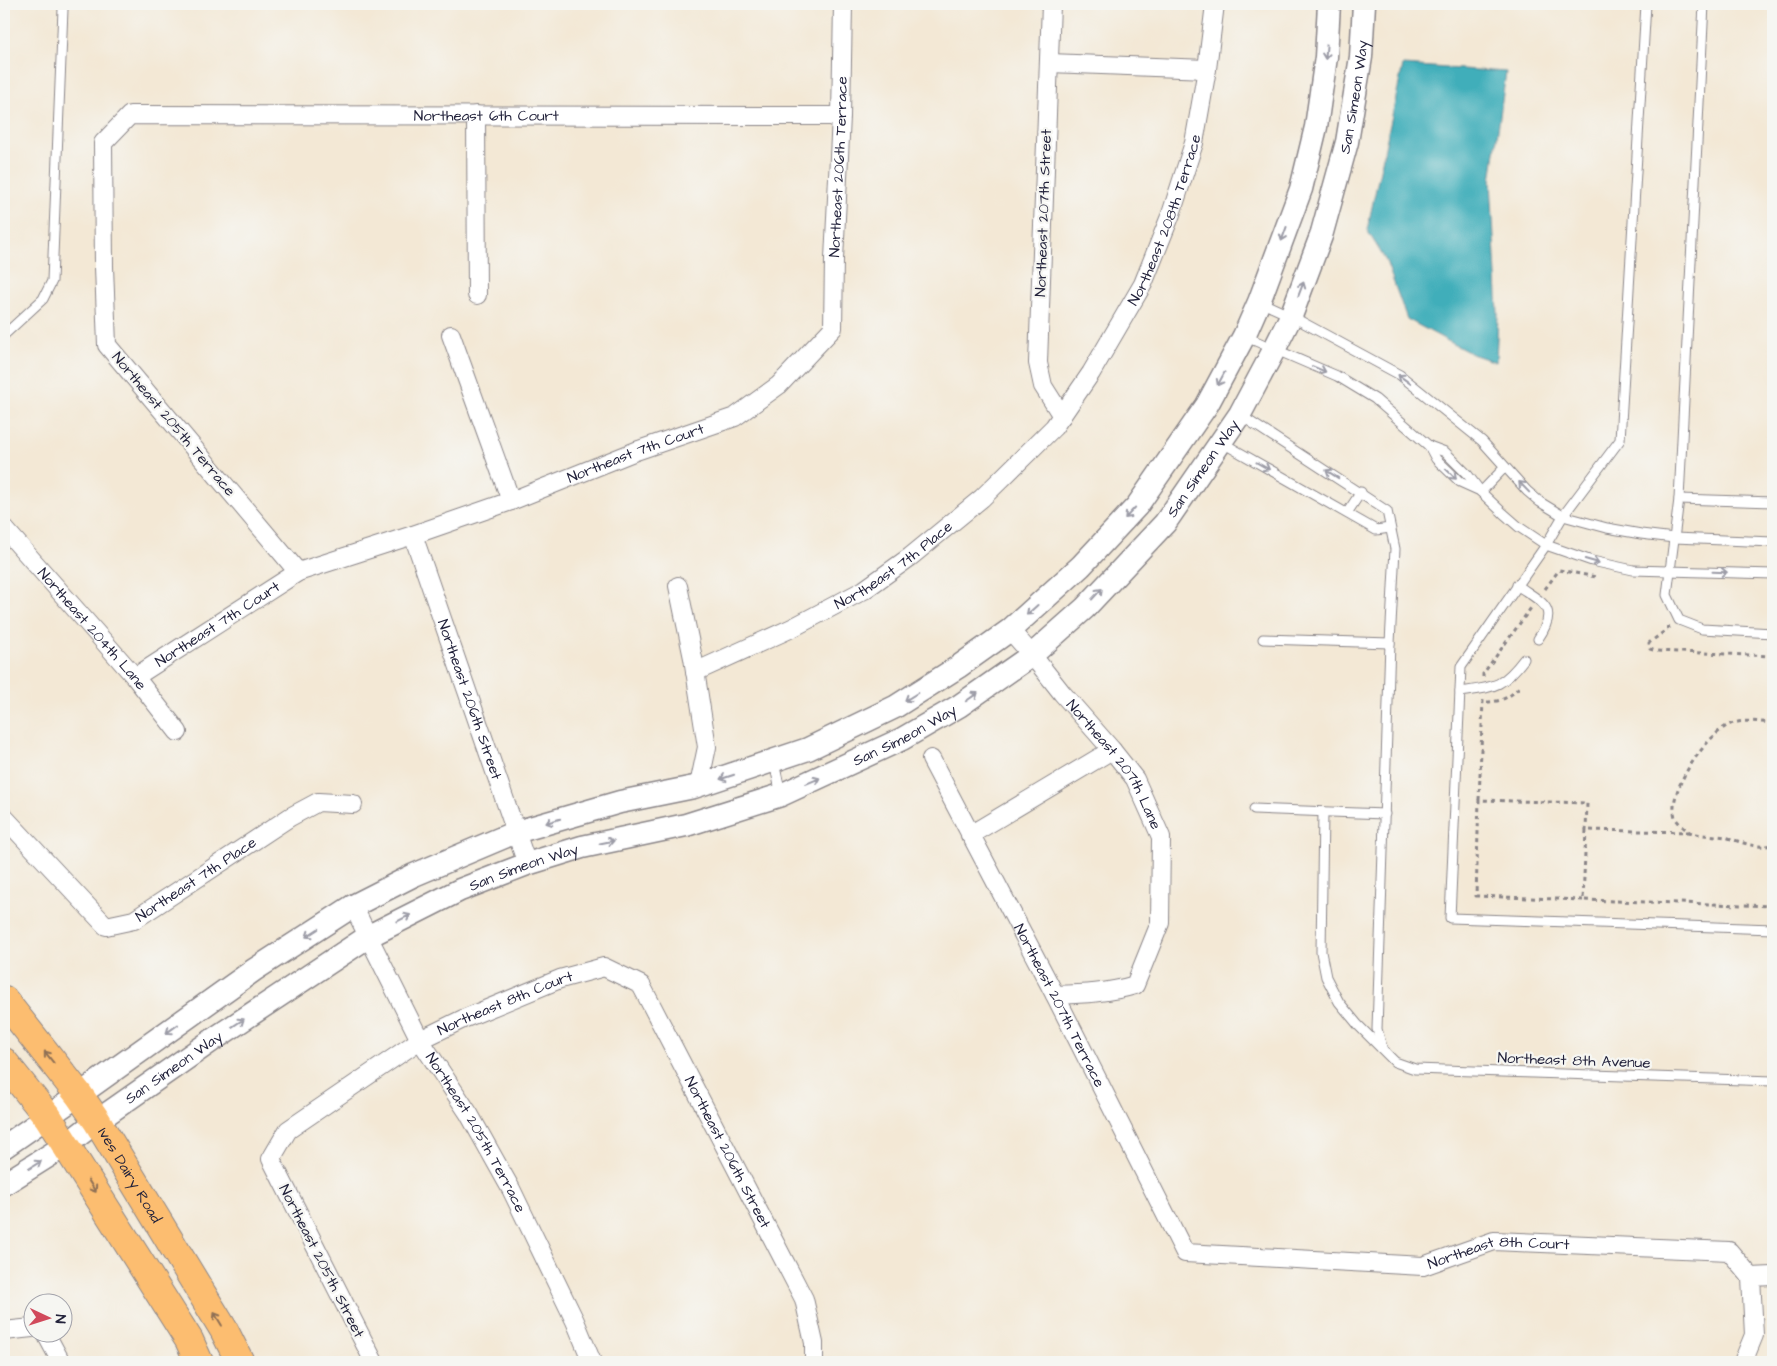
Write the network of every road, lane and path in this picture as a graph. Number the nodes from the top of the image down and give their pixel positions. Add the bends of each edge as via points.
1 (61, 4) edge
2 (843, 4) edge
3 (1051, 4) edge
4 (1216, 4) edge
5 (1329, 4) edge
6 (1364, 4) edge
7 (1646, 4) edge
8 (1704, 4) edge
9 (1049, 62) junction
10 (1208, 69) junction
11 (130, 115) joint
12 (476, 115) junction
13 (841, 116) junction
14 (477, 295) dead end
15 (1259, 302) junction
16 (1291, 316) junction
17 (833, 328) joint
18 (4, 335) edge
19 (451, 335) dead end
20 (1244, 336) junction
21 (1274, 350) junction
22 (1240, 414) junction
23 (1062, 416) junction
24 (1221, 442) junction
25 (1505, 467) junction
26 (1361, 492) junction
27 (1481, 492) junction
28 (1679, 499) junction
29 (511, 501) junction
30 (1773, 502) edge
31 (1348, 513) junction
32 (1563, 516) junction
33 (4, 528) edge
34 (1390, 528) junction
35 (413, 535) junction
36 (1674, 538) junction
37 (1773, 542) edge
38 (1546, 545) junction
39 (1559, 570) dead end
40 (1671, 570) junction
41 (298, 572) junction
42 (1773, 574) edge
43 (1517, 585) junction
44 (678, 586) dead end
45 (1537, 599) junction
46 (1679, 620) junction
47 (1010, 630) junction
48 (1773, 633) edge
49 (1263, 639) dead end
50 (1538, 639) dead end
51 (1390, 643) junction
52 (1032, 655) junction
53 (1773, 656) edge
54 (1524, 659) dead end
55 (696, 672) junction
56 (135, 677) junction
57 (1460, 692) junction
58 (1773, 723) edge
59 (178, 732) dead end
60 (1112, 750) junction
61 (931, 759) dead end
62 (774, 762) junction
63 (700, 785) junction
64 (781, 795) junction
65 (353, 804) dead end
66 (1254, 809) dead end
67 (1324, 812) junction
68 (1385, 814) junction
69 (4, 817) edge
70 (1586, 830) junction
71 (516, 832) junction
72 (1690, 832) junction
73 (970, 835) junction
74 (1773, 845) edge
75 (527, 864) junction
76 (1583, 900) junction
77 (353, 906) junction
78 (1773, 906) edge
79 (1773, 929) edge
80 (368, 936) junction
81 (604, 967) joint
82 (1055, 995) junction
83 (4, 1000) edge
84 (420, 1040) junction
85 (1382, 1047) junction
86 (4, 1062) edge
87 (1773, 1081) edge
88 (79, 1095) junction
89 (48, 1117) junction
90 (97, 1121) junction
91 (66, 1145) junction
92 (4, 1146) edge
93 (270, 1159) joint
94 (4, 1184) edge
95 (1185, 1253) joint
96 (1751, 1276) junction
97 (1773, 1276) edge
98 (22, 1329) edge
99 (4, 1331) edge
100 (51, 1344) edge
101 (61, 1362) edge
102 (199, 1362) edge
103 (240, 1362) edge
104 (374, 1362) edge
105 (592, 1362) edge
106 (814, 1362) edge
107 (1743, 1362) edge

1 - 18 lane via 52,281 43,299
2 - 13 street, Northeast 206th Terrace
3 - 9 street, Northeast 207th Street
4 - 10 street, Northeast 208th Terrace
5 -> 15 street, San Simeon Way via 1326,57 1316,127 1301,189
16 -> 6 street, San Simeon Way via 1321,236 1347,142 1361,57
7 - 32 lane via 1620,440
8 - 28 lane
9 - 10 street
9 - 23 street, Northeast 207th Street via 1038,363 1043,386
10 - 23 street, Northeast 208th Terrace via 1194,143 1171,214 1143,284
11 - 12 street, Northeast 6th Court
11 - 41 street, Northeast 205th Terrace via 104,143 107,345
12 - 13 street, Northeast 6th Court
12 - 14 street
13 - 17 street, Northeast 206th Terrace
15 - 16 lane
15 - 20 street, San Simeon Way
16 - 21 street, San Simeon Way
25 -> 16 lane via 1482,441 1400,375
17 - 29 street, Northeast 7th Court via 779,385 735,417 636,451
19 - 29 street
20 - 21 lane
20 -> 47 street, San Simeon Way via 1207,405 1138,506 1081,566
21 - 22 street, San Simeon Way
21 -> 27 lane via 1337,376 1375,399 1429,446 1445,452
22 - 24 street, San Simeon Way
26 -> 22 lane
23 - 55 street, Northeast 7th Place via 982,498 864,590 792,628
24 -> 31 lane
52 -> 24 street, San Simeon Way via 1084,608 1165,522
25 - 27 lane
32 -> 25 lane via 1540,502
26 - 31 lane
26 - 34 lane via 1387,511
27 - 38 lane via 1519,527
28 - 30 lane
28 - 36 lane
29 - 35 street, Northeast 7th Court
31 - 34 lane via 1376,530
32 - 36 lane via 1608,528
32 - 38 lane
33 - 56 street, Northeast 204th Lane
34 - 51 lane via 1396,549
35 - 41 street, Northeast 7th Court
35 - 71 street, Northeast 206th Street
36 - 37 lane
36 - 40 lane
38 -> 40 lane via 1592,561 1633,570
38 - 43 lane
39 - 45 path
40 -> 42 lane
40 - 46 lane via 1667,595
41 - 56 street, Northeast 7th Court
43 - 45 lane
43 - 57 lane via 1461,667
44 - 55 street
45 - 50 lane via 1549,612 1548,625
46 - 48 lane via 1702,629
46 - 53 path via 1649,643 1650,649
47 - 52 street, Northeast 207th Lane
47 -> 62 street, San Simeon Way via 895,707
49 - 51 lane
51 - 68 lane
52 - 60 street, Northeast 207th Lane
64 -> 52 street, San Simeon Way via 902,739 959,706
54 - 57 lane via 1507,679 1494,687
55 - 63 street via 706,747
56 - 59 street, Northeast 204th Lane
57 - 79 lane via 1450,918
58 - 72 path via 1740,722 1726,726 1694,760 1679,788 1674,807 1676,819
60 - 73 street
60 - 82 street, Northeast 207th Lane via 1135,779 1161,837 1160,924 1135,985 1104,992
61 - 73 street, Northeast 207th Terrace
62 -> 63 street, San Simeon Way
62 - 64 lane
63 -> 71 street, San Simeon Way via 620,802
75 -> 64 street, San Simeon Way via 686,824
65 - 69 street, Northeast 7th Place via 318,802 134,920 106,926
66 - 67 lane
67 - 68 lane
67 - 85 lane, Northeast 8th Avenue via 1322,952 1326,977 1339,1002 1358,1026
68 - 85 lane via 1377,1029
70 - 72 path
70 - 76 path
70 - 76 path via 1587,803 1479,800 1476,896
71 - 75 street, Northeast 206th Street
71 - 77 street, San Simeon Way via 414,875
72 - 74 path via 1752,846
73 - 82 street, Northeast 207th Terrace
80 -> 75 street, San Simeon Way via 460,890
76 - 78 path
77 - 80 street, Northeast 205th Terrace
77 -> 88 street, San Simeon Way via 254,970
80 - 84 street, Northeast 205th Terrace
90 -> 80 street, San Simeon Way
81 - 84 street, Northeast 8th Court via 560,978
81 - 106 street, Northeast 206th Street via 641,985 804,1299 814,1343
82 - 95 street, Northeast 207th Terrace
88 -> 83 main road, Ives Dairy Road
84 - 93 street, Northeast 8th Court via 288,1130
84 - 105 street, Northeast 205th Terrace via 511,1189
85 - 87 lane, Northeast 8th Avenue via 1395,1062 1414,1069
86 - 89 main road
88 - 89 street, San Simeon Way
88 - 90 main road, Ives Dairy Road
89 - 91 main road
89 - 92 street, San Simeon Way
90 - 91 street, San Simeon Way
103 -> 90 main road, Ives Dairy Road via 224,1330
94 -> 91 street, San Simeon Way
91 -> 102 main road via 189,1340
93 - 104 street, Northeast 205th Street
95 - 96 street, Northeast 8th Court via 1423,1266 1494,1241 1729,1251
96 - 97 street
96 - 107 street via 1754,1335
98 - 99 street
100 - 101 street

